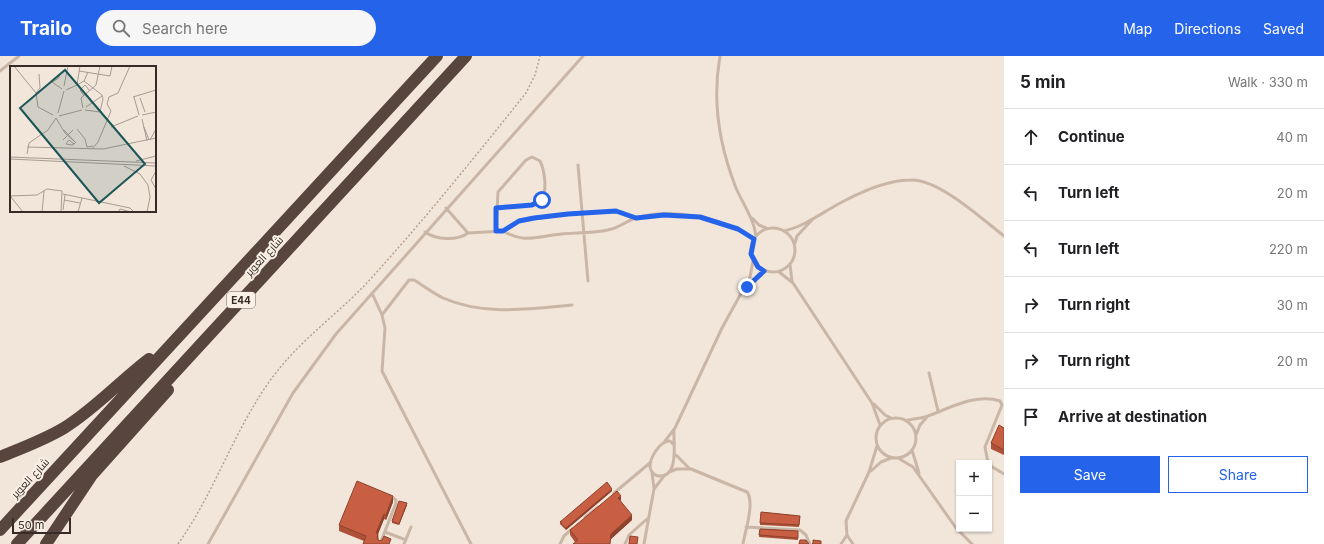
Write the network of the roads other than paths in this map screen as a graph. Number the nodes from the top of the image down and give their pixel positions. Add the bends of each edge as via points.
1 (19, 56) edge
2 (437, 56) edge
3 (466, 56) edge
4 (583, 56) edge
5 (720, 56) edge
6 (0, 71) edge
7 (578, 165) dead end
8 (446, 208) junction
9 (496, 208) junction
10 (746, 210) junction
11 (582, 212) junction
12 (817, 217) junction
13 (636, 218) junction
14 (768, 229) junction
15 (496, 231) junction
16 (503, 231) junction
17 (784, 231) junction
18 (425, 232) junction
19 (584, 232) junction
20 (468, 233) junction
21 (1004, 236) edge
22 (755, 237) junction
23 (795, 243) junction
24 (753, 261) junction
25 (791, 264) junction
26 (764, 271) junction
27 (778, 272) junction
28 (588, 281) dead end
29 (793, 283) junction
30 (372, 293) junction
31 (738, 299) junction
32 (572, 305) dead end
33 (382, 315) junction
34 (177, 338) junction
35 (188, 358) junction
36 (929, 374) dead end
37 (872, 403) junction
38 (938, 411) junction
39 (927, 417) junction
40 (893, 418) junction
41 (906, 421) junction
42 (880, 425) junction
43 (675, 428) junction
44 (916, 435) junction
45 (665, 441) junction
46 (674, 445) junction
47 (877, 445) junction
48 (912, 450) junction
49 (676, 454) junction
50 (0, 457) edge
51 (893, 458) junction
52 (898, 458) junction
53 (988, 460) edge
54 (651, 462) junction
55 (992, 466) edge
56 (691, 469) junction
57 (651, 471) junction
58 (668, 472) junction
59 (870, 472) junction
60 (919, 474) junction
61 (1004, 474) edge
62 (664, 476) junction
63 (654, 489) junction
64 (386, 494) edge
65 (609, 497) edge
66 (603, 502) edge
67 (648, 517) junction
68 (580, 522) edge
69 (575, 526) edge
70 (411, 527) dead end
71 (746, 527) junction
72 (0, 530) edge
73 (385, 532) junction
74 (847, 535) junction
75 (405, 542) edge
76 (17, 544) edge
77 (46, 544) edge
78 (208, 544) edge
79 (380, 544) edge
80 (470, 544) edge
81 (560, 544) edge
82 (625, 544) edge
83 (644, 544) edge
84 (743, 544) edge
85 (810, 544) edge
86 (841, 544) edge
87 (853, 544) edge
88 (972, 544) edge

1 - 6 lane
2 - 34 highway, شارع العوير / E44
3 - 35 highway, شارع العوير / E44
4 - 8 lane
5 - 10 lane via 717,71 719,134
7 - 11 lane
8 - 18 lane
8 - 20 lane
9 - 9 lane via 496,198 502,186 526,160 537,158 543,166 545,194 542,200 532,205
9 - 15 lane
10 - 14 lane via 756,223
10 - 22 lane via 754,224
11 - 13 lane via 616,211
11 - 16 lane via 519,221
11 - 19 lane
12 - 17 lane
12 - 21 lane via 845,200 885,185 911,180 924,181 939,188
12 - 23 lane via 799,233
13 - 19 lane via 623,226
13 - 22 lane via 664,215 700,217
14 - 17 lane via 779,228
14 - 22 lane
15 - 16 lane
15 - 20 lane
16 - 19 lane via 512,236 529,239
17 - 23 lane
18 - 20 lane via 436,238 464,236
18 - 30 lane
19 - 28 lane
22 - 24 lane via 751,247
23 - 25 lane
24 - 26 lane
24 - 31 lane via 752,272
25 - 27 lane
25 - 29 lane via 790,275
26 - 27 lane
26 - 31 lane
27 - 29 lane
29 - 37 lane
30 - 33 lane
30 - 78 lane via 336,334 293,393
31 - 43 lane
32 - 33 lane via 506,311 466,306 442,298 414,280 409,280
33 - 80 lane via 385,328 382,371
34 - 50 highway via 119,383 93,408 64,428 32,445
34 - 72 highway, شارع العوير / E44
35 - 76 highway, شارع العوير / E44
35 - 77 highway via 167,392 92,475
36 - 38 lane
37 - 40 lane via 885,415
37 - 42 lane
38 - 39 lane
38 - 53 lane via 984,398 1000,400 1002,405 986,447
39 - 41 lane
39 - 44 lane
40 - 41 lane
40 - 42 lane
41 - 44 lane
42 - 47 lane via 876,438
43 - 45 lane
43 - 46 lane
44 - 48 lane
45 - 46 lane via 670,441
45 - 54 lane via 657,448
46 - 49 lane
47 - 51 lane via 885,455
47 - 59 lane
48 - 52 lane via 904,457
48 - 60 lane
49 - 56 lane
49 - 58 lane
51 - 52 lane
51 - 59 lane via 881,462
52 - 60 lane via 906,461
54 - 57 lane
54 - 65 lane
55 - 61 lane
56 - 58 lane
56 - 71 lane via 747,492 750,503
57 - 62 lane via 658,476
57 - 63 lane
58 - 62 lane
59 - 74 lane via 846,520
60 - 88 lane via 949,519
62 - 63 lane
63 - 67 lane
64 - 73 lane via 396,500 396,503
66 - 68 lane
67 - 82 lane via 629,535
67 - 83 lane
69 - 81 lane via 564,536
70 - 75 lane
71 - 84 lane
71 - 85 lane via 800,530
73 - 75 lane
73 - 79 lane
74 - 86 lane
74 - 87 lane

